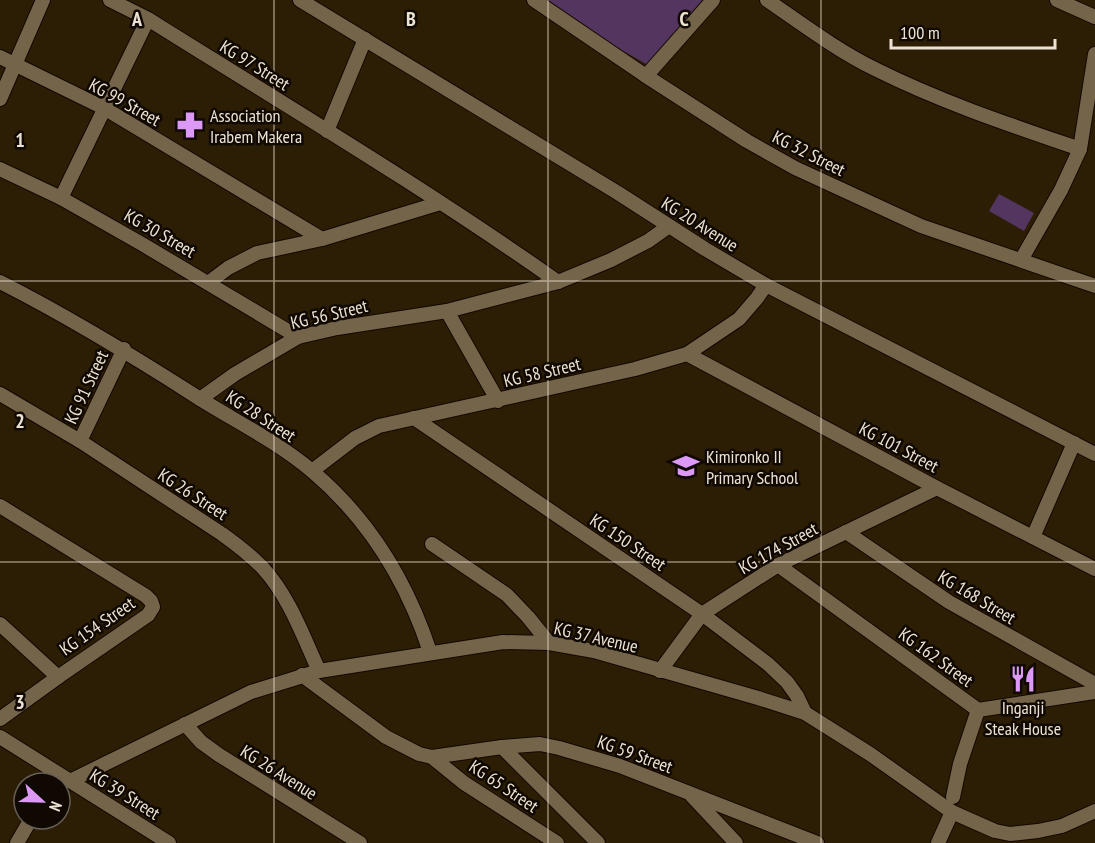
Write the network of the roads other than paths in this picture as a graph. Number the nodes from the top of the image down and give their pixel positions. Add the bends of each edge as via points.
1 (43, 0) edge
2 (110, 0) edge
3 (300, 0) edge
4 (534, 0) edge
5 (713, 0) edge
6 (767, 0) edge
7 (1057, 0) edge
8 (135, 5) edge
9 (1095, 17) edge
10 (148, 20) junction
11 (365, 39) junction
12 (1095, 54) edge
13 (0, 57) edge
14 (15, 65) junction
15 (646, 76) junction
16 (0, 99) edge
17 (104, 108) junction
18 (327, 131) junction
19 (1080, 149) junction
20 (0, 168) edge
21 (61, 198) junction
22 (440, 203) junction
23 (669, 226) junction
24 (322, 239) junction
25 (1021, 260) junction
26 (0, 282) edge
27 (558, 282) junction
28 (208, 283) junction
29 (766, 285) junction
30 (1095, 286) edge
31 (447, 311) junction
32 (298, 337) junction
33 (124, 349) junction
34 (687, 354) junction
35 (0, 394) edge
36 (200, 399) junction
37 (498, 401) junction
38 (414, 418) junction
39 (80, 441) junction
40 (1074, 443) junction
41 (1095, 454) edge
42 (312, 471) junction
43 (937, 488) junction
44 (0, 506) edge
45 (846, 532) junction
46 (1033, 537) junction
47 (432, 544) dead end
48 (778, 565) junction
49 (1095, 569) edge
50 (702, 614) junction
51 (0, 624) edge
52 (549, 643) junction
53 (430, 652) junction
54 (319, 670) junction
55 (660, 671) junction
56 (302, 675) junction
57 (58, 676) junction
58 (1095, 684) edge
59 (1095, 692) edge
60 (978, 710) junction
61 (805, 713) junction
62 (0, 719) edge
63 (185, 724) junction
64 (0, 737) edge
65 (502, 747) junction
66 (432, 757) junction
67 (44, 771) edge
68 (72, 780) edge
69 (72, 782) edge
70 (690, 794) junction
71 (953, 797) dead end
72 (1095, 811) edge
73 (952, 812) junction
74 (147, 837) edge
75 (169, 843) edge
76 (360, 843) edge
77 (557, 843) edge
78 (598, 843) edge
79 (736, 843) edge
80 (817, 843) edge
81 (938, 843) edge

1 - 14 street
2 - 8 street, KG 97 Street
3 - 11 street, KG 20 Avenue
4 - 15 street, KG 32 Street
5 - 15 street
6 - 19 street via 873,69 951,104
7 - 9 street
8 - 10 street, KG 97 Street
10 - 17 street
10 - 18 street, KG 97 Street
11 - 18 street
11 - 23 street, KG 20 Avenue
12 - 19 street
13 - 14 street, KG 99 Street
14 - 16 street
14 - 17 street, KG 99 Street
15 - 25 street, KG 32 Street via 795,168 921,226
17 - 21 street
17 - 24 street, KG 99 Street
18 - 22 street, KG 97 Street
19 - 25 street
20 - 21 street, KG 30 Street
21 - 28 street, KG 30 Street
22 - 24 street
22 - 27 street, KG 97 Street
23 - 27 street, KG 56 Street via 611,260
23 - 29 street, KG 20 Avenue
24 - 28 street via 257,253
25 - 30 street, KG 32 Street
26 - 33 street, KG 28 Street
27 - 31 street, KG 56 Street
28 - 32 street, KG 30 Street
29 - 34 street, KG 58 Street via 739,319
29 - 40 street, KG 20 Avenue
31 - 32 street, KG 56 Street
31 - 37 street
32 - 36 street, KG 56 Street
33 - 36 street, KG 28 Street
33 - 39 street, KG 91 Street
34 - 37 street, KG 58 Street
34 - 43 street, KG 101 Street
35 - 39 street, KG 26 Street
36 - 42 street, KG 28 Street
37 - 38 street, KG 58 Street
38 - 42 street, KG 58 Street via 380,426 355,438
38 - 50 street, KG 150 Street
39 - 54 street, KG 26 Street via 222,534 261,566 281,593
40 - 41 street, KG 20 Avenue
40 - 46 street
42 - 53 street, KG 28 Street via 382,547 419,617
43 - 45 street, KG 174 Street
43 - 46 street, KG 101 Street
44 - 57 street, KG 154 Street via 151,601 153,607 148,615
45 - 48 street, KG 174 Street
45 - 58 street, KG 168 Street via 949,602
46 - 49 street, KG 101 Street
47 - 52 street via 507,595
48 - 50 street, KG 174 Street
48 - 60 street, KG 162 Street
50 - 55 street, KG 174 Street
50 - 61 street, KG 150 Street via 768,664 792,689
51 - 57 street
52 - 53 street, KG 37 Avenue via 503,642
52 - 55 street, KG 37 Avenue via 594,651
53 - 54 street, KG 37 Avenue
54 - 56 street, KG 37 Avenue
55 - 61 street, KG 37 Avenue
56 - 63 street, KG 37 Avenue via 251,692
56 - 66 street via 386,737
57 - 62 street, KG 154 Street
59 - 60 street, KG 162 Street
60 - 71 street
61 - 73 street, KG 37 Avenue
63 - 68 street, KG 37 Avenue
63 - 76 street, KG 26 Avenue via 219,755
64 - 67 street, KG 39 Street
65 - 66 street, KG 59 Street
65 - 70 street, KG 59 Street via 540,744 560,748 620,766
65 - 78 street
66 - 77 street, KG 65 Street via 464,783
69 - 74 street, KG 39 Street
70 - 79 street
70 - 80 street, KG 59 Street
72 - 73 street, KG 37 Avenue via 1062,826 1010,834 977,825
73 - 81 street
74 - 75 street, KG 39 Street

